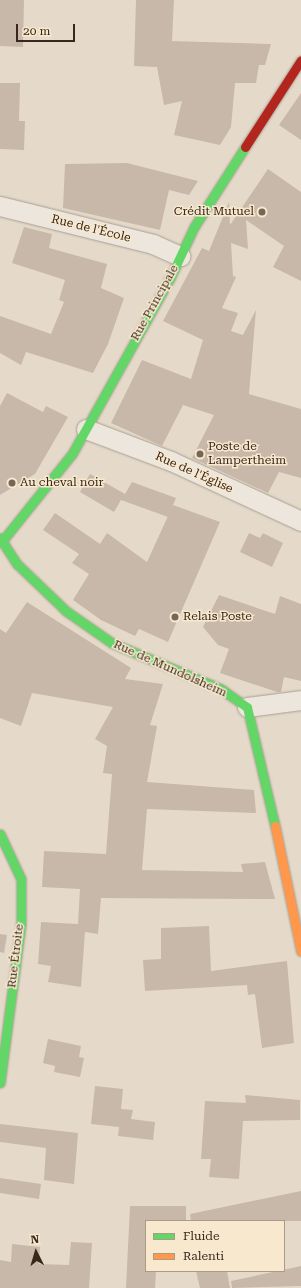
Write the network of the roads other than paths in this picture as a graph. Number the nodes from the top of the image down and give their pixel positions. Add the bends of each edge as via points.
1 (301, 60) edge
2 (0, 206) edge
3 (180, 256) junction
4 (86, 429) junction
5 (301, 521) edge
6 (1, 539) edge
7 (301, 700) edge
8 (247, 707) junction
9 (0, 834) edge
10 (301, 951) edge
11 (0, 1083) edge

1 - 3 street, Rue Principale via 194,227
2 - 3 street, Rue de l'École via 153,244
3 - 4 street, Rue Principale
4 - 5 street, Rue de l'Église via 171,461
4 - 6 street, Rue Principale via 72,454
6 - 8 street, Rue de Mundolsheim via 17,564 66,611 112,643 221,689
7 - 8 street
8 - 10 street via 256,735
9 - 11 street, Rue Étroite via 21,879 20,923

